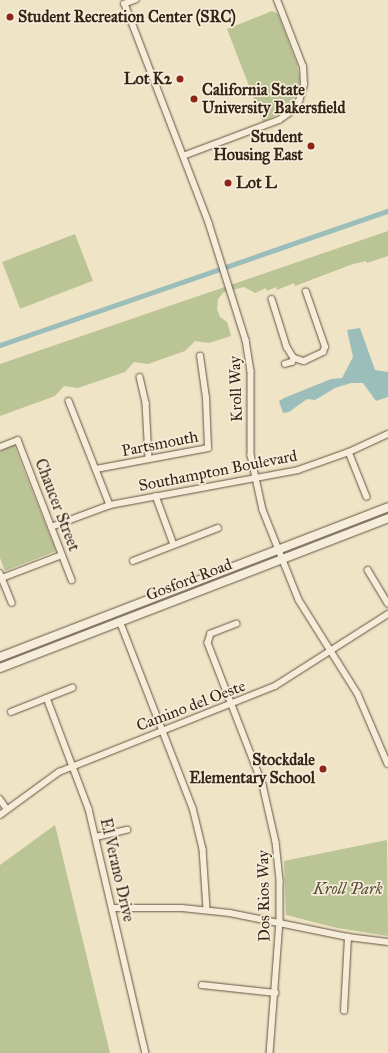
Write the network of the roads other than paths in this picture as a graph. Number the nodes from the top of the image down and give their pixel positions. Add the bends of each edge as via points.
1 (136, 0) edge
2 (277, 0) edge
3 (183, 156) junction
4 (306, 292) dead end
5 (272, 299) dead end
6 (200, 356) dead end
7 (294, 358) junction
8 (285, 364) dead end
9 (140, 377) dead end
10 (69, 401) dead end
11 (388, 434) edge
12 (0, 447) edge
13 (349, 452) junction
14 (149, 459) junction
15 (96, 469) junction
16 (254, 478) junction
17 (156, 496) junction
18 (367, 497) dead end
19 (110, 505) junction
20 (388, 507) edge
21 (388, 518) edge
22 (51, 527) junction
23 (218, 528) dead end
24 (174, 545) junction
25 (278, 550) junction
26 (62, 555) junction
27 (282, 559) junction
28 (133, 561) dead end
29 (368, 570) dead end
30 (1, 576) edge
31 (72, 580) dead end
32 (12, 603) dead end
33 (388, 604) edge
34 (388, 614) edge
35 (120, 621) junction
36 (237, 624) dead end
37 (332, 651) junction
38 (0, 657) edge
39 (0, 668) edge
40 (72, 688) dead end
41 (47, 698) junction
42 (232, 705) junction
43 (10, 712) dead end
44 (164, 731) junction
45 (388, 764) edge
46 (73, 766) junction
47 (0, 799) edge
48 (8, 809) junction
49 (0, 815) edge
50 (127, 830) dead end
51 (96, 837) junction
52 (112, 908) junction
53 (207, 910) junction
54 (280, 921) junction
55 (348, 937) junction
56 (388, 942) edge
57 (202, 985) dead end
58 (276, 993) junction
59 (344, 1011) dead end
60 (146, 1053) edge
61 (270, 1053) edge

1 - 3 street, Kroll Way via 125,4
2 - 3 street via 303,67 304,85 299,101 279,120
3 - 16 street, Kroll Way via 221,259 249,355
4 - 7 street via 325,347 323,352 304,361
5 - 7 street
6 - 14 street, Partsmouth via 206,398 208,448
7 - 8 street via 292,362
9 - 14 street via 146,403
10 - 15 street
11 - 13 street, Southampton Boulevard
12 - 22 street, Chaucer Street via 18,440
13 - 16 street, Southampton Boulevard via 298,470
13 - 18 street
14 - 15 street, Partsmouth
15 - 19 street
16 - 17 street, Southampton Boulevard
16 - 25 street, Kroll Way
17 - 19 street, Southampton Boulevard
17 - 24 street
19 - 22 street, Southampton Boulevard
20 - 25 main road, Gosford Road
21 - 27 main road, Gosford Road
22 - 26 street, Chaucer Street
23 - 24 street
24 - 28 street
25 - 27 street, Kroll Way
25 - 38 main road, Gosford Road
26 - 30 street
26 - 31 street, Chaucer Street
27 - 35 main road, Gosford Road
27 - 37 street, Kroll Way via 299,600
29 - 33 street
30 - 32 street
34 - 37 street, Camino del Oeste
35 - 39 main road, Gosford Road
35 - 44 street
36 - 42 street, Dos Rios Way via 212,634 208,644
37 - 42 street, Camino del Oeste via 275,686
37 - 45 street, Kroll Way via 369,715
40 - 41 street
41 - 43 street
41 - 46 street, El Verano Drive
42 - 44 street, Camino del Oeste
42 - 54 street, Dos Rios Way via 262,785 273,823 279,861
44 - 46 street, Camino del Oeste
44 - 53 street via 199,828 206,871
46 - 48 street, Camino del Oeste via 53,775
46 - 51 street, El Verano Drive
47 - 48 street
48 - 49 street, Camino del Oeste
50 - 51 street
51 - 52 street, El Verano Drive
52 - 53 street
52 - 60 street, El Verano Drive
53 - 54 street
54 - 55 street
54 - 58 street, Dos Rios Way
55 - 56 street
55 - 59 street
57 - 58 street
58 - 61 street, Dos Rios Way

